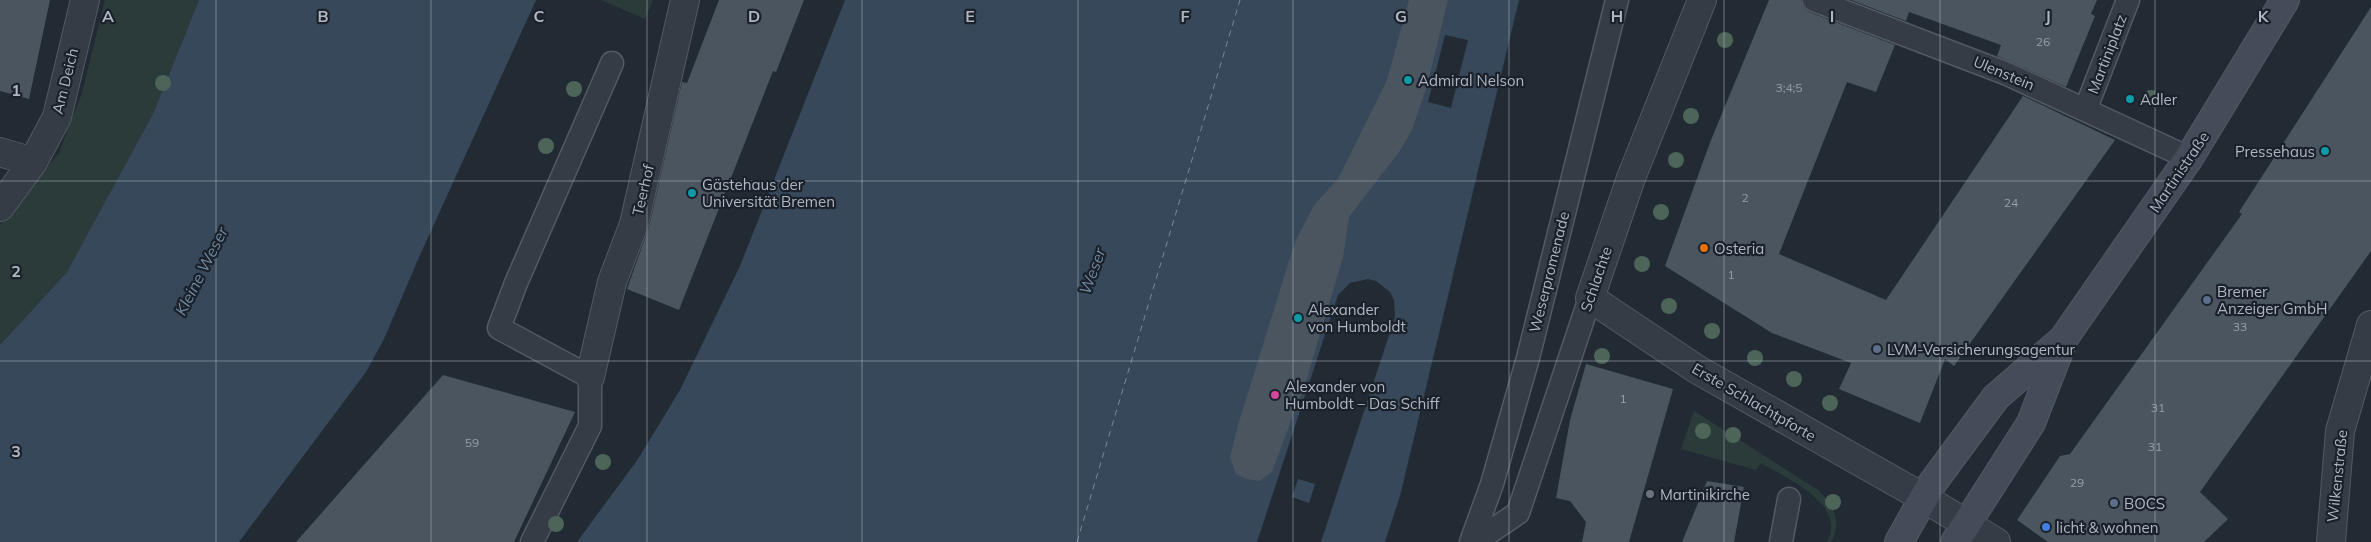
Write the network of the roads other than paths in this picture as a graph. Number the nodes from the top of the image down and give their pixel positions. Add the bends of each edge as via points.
1 (85, 0) edge
2 (685, 0) edge
3 (1618, 0) edge
4 (1702, 0) edge
5 (1814, 0) edge
6 (2128, 0) edge
7 (2285, 0) edge
8 (612, 63) dead end
9 (2086, 108) junction
10 (0, 152) edge
11 (2189, 158) junction
12 (33, 162) junction
13 (0, 207) edge
14 (1590, 298) junction
15 (2371, 325) edge
16 (2064, 338) junction
17 (590, 377) junction
18 (1924, 498) junction
19 (1789, 499) dead end
20 (1961, 532) edge
21 (532, 542) edge
22 (1473, 542) edge
23 (1781, 542) edge
24 (1899, 542) edge
25 (1996, 542) edge
26 (2331, 542) edge

1 - 12 street, Am Deich via 57,117
2 - 17 street, Teerhof via 634,224 612,282
3 - 22 lane, Weserpromenade via 1528,358
4 - 14 street, Schlachte via 1631,178
5 - 9 lane, Ulenstein via 2005,72
6 - 9 lane, Martiniplatz
7 - 11 main road, Martinistraße
8 - 17 lane via 516,283 500,328
9 - 11 lane, Ulenstein
10 - 12 street
11 - 16 main road, Martinistraße
12 - 13 street, Am Deich
14 - 18 street, Erste Schlachtpforte via 1698,370
14 - 22 lane, Schlachte via 1518,513
15 - 26 street, Wilkenstraße via 2340,431
16 - 18 main road, Martinistraße via 1996,397
16 - 20 main road, Martinistraße via 2031,423
17 - 21 lane, Teerhof via 590,426
18 - 20 street, Erste Schlachtpforte
18 - 24 main road, Martinistraße
19 - 23 lane
20 - 25 street, Erste Schlachtpforte

